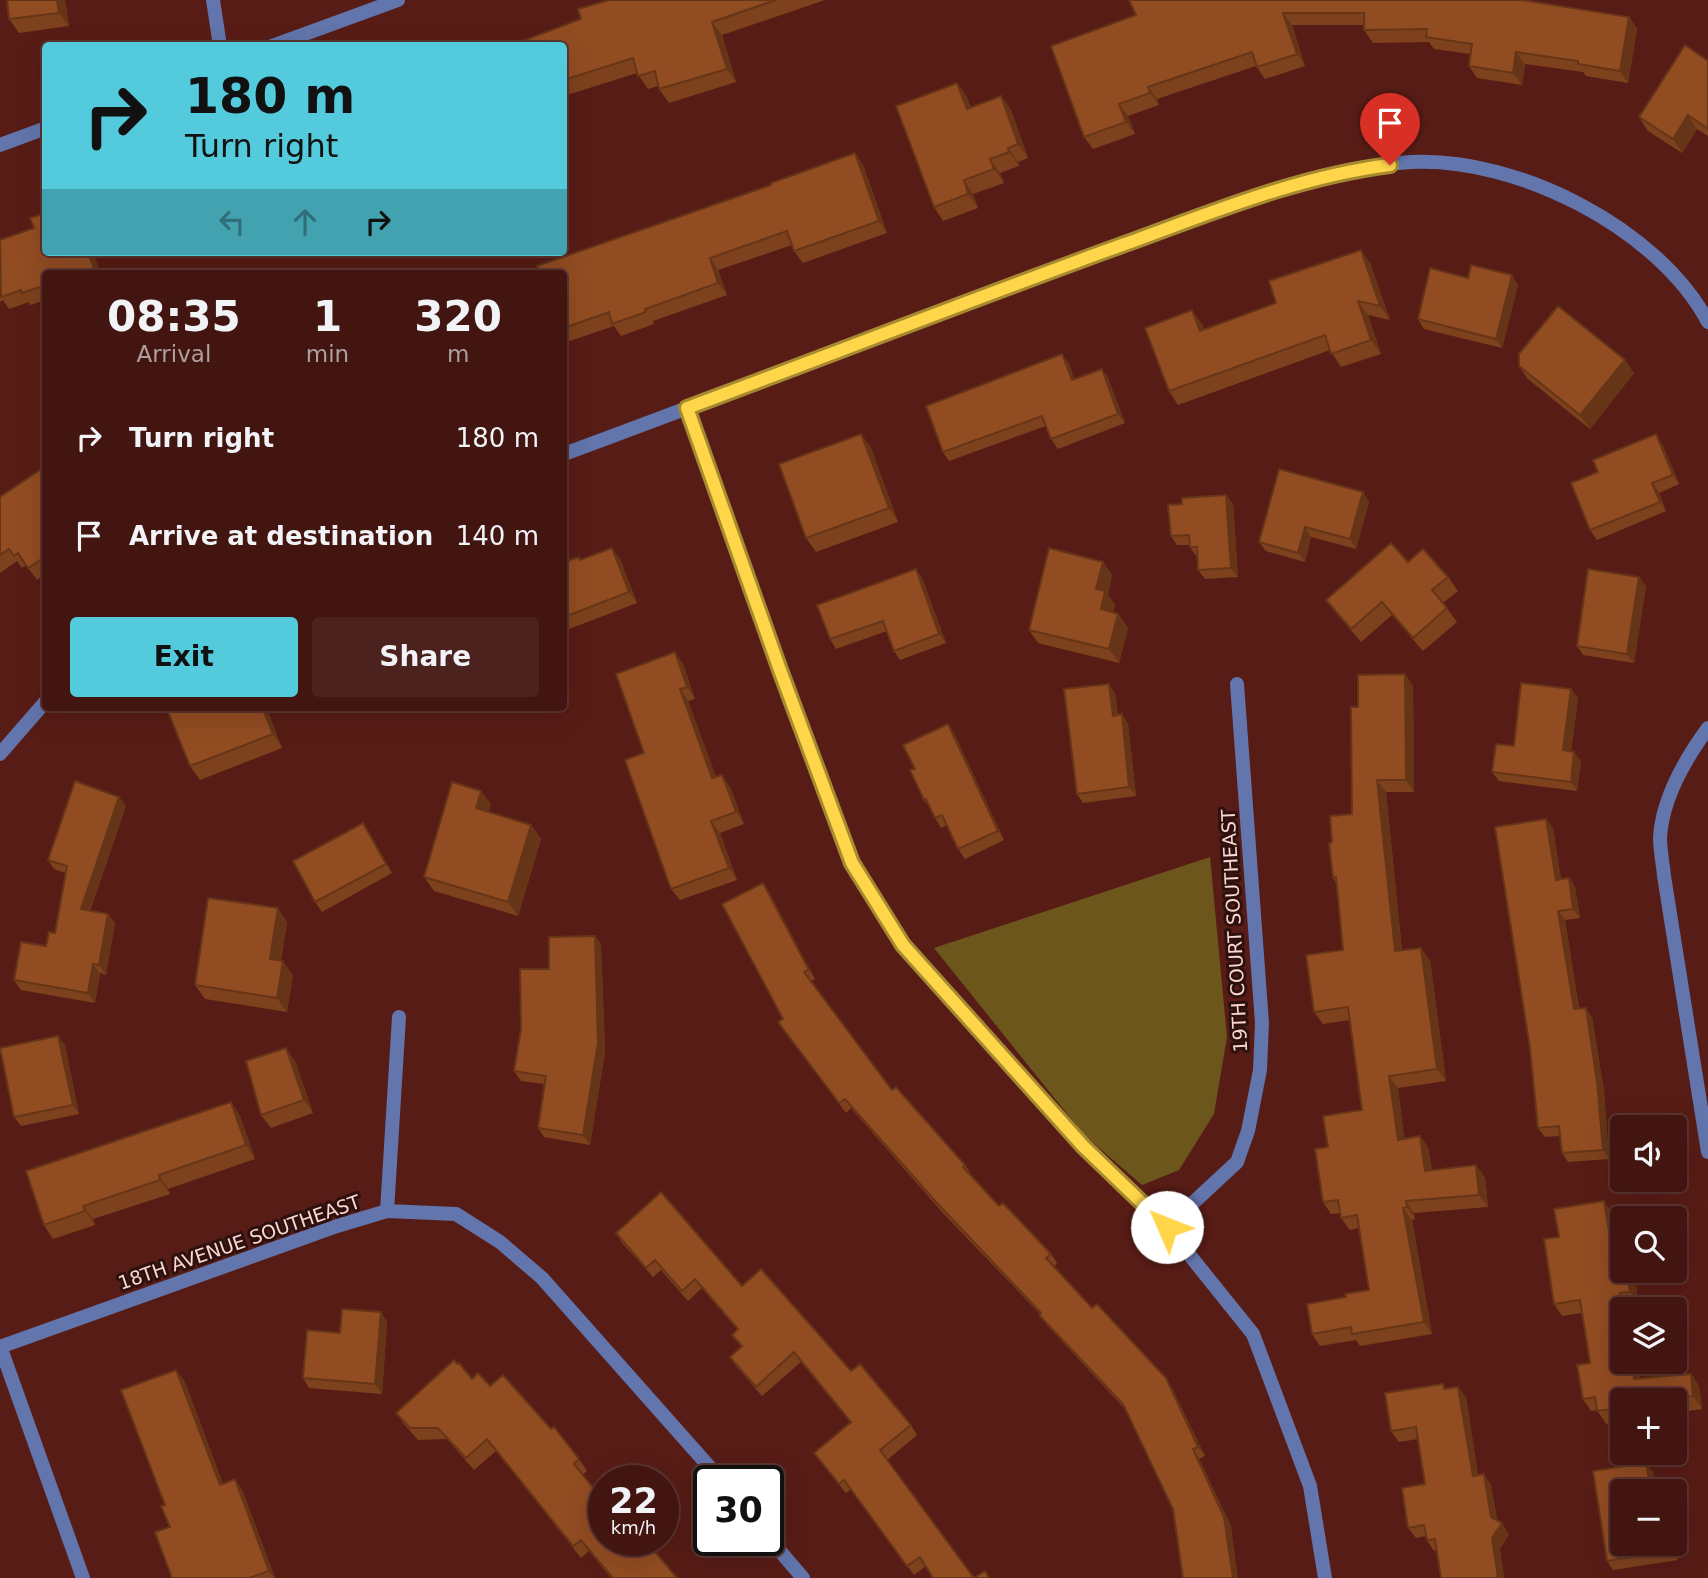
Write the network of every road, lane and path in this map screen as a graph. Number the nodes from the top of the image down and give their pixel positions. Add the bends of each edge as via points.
1 (213, 0) edge
2 (398, 0) edge
3 (219, 42) edge
4 (283, 42) edge
5 (42, 129) edge
6 (0, 145) edge
7 (1708, 322) edge
8 (687, 408) junction
9 (567, 453) edge
10 (1237, 684) dead end
11 (42, 706) edge
12 (1708, 728) edge
13 (0, 754) edge
14 (399, 1017) dead end
15 (1708, 1152) edge
16 (387, 1211) junction
17 (1167, 1227) junction
18 (0, 1346) edge
19 (708, 1465) edge
20 (784, 1556) edge
21 (83, 1578) edge
22 (803, 1578) edge
23 (1325, 1578) edge

1 - 3 street
2 - 4 street
5 - 6 street
7 - 8 street via 1658,257 1609,219 1545,189 1481,167 1413,162 1344,171 1290,185
8 - 9 street
8 - 17 street via 852,863 903,945 1083,1146
10 - 17 street, 19TH COURT SOUTHEAST via 1262,1023 1260,1070 1237,1162
11 - 13 street
12 - 15 street via 1687,756 1670,795 1660,837
14 - 16 street
16 - 18 street, 18TH AVENUE SOUTHEAST
16 - 19 street, 18TH AVENUE SOUTHEAST via 456,1214 500,1242 542,1278
17 - 23 street via 1253,1334 1310,1486
18 - 21 street
20 - 22 street

